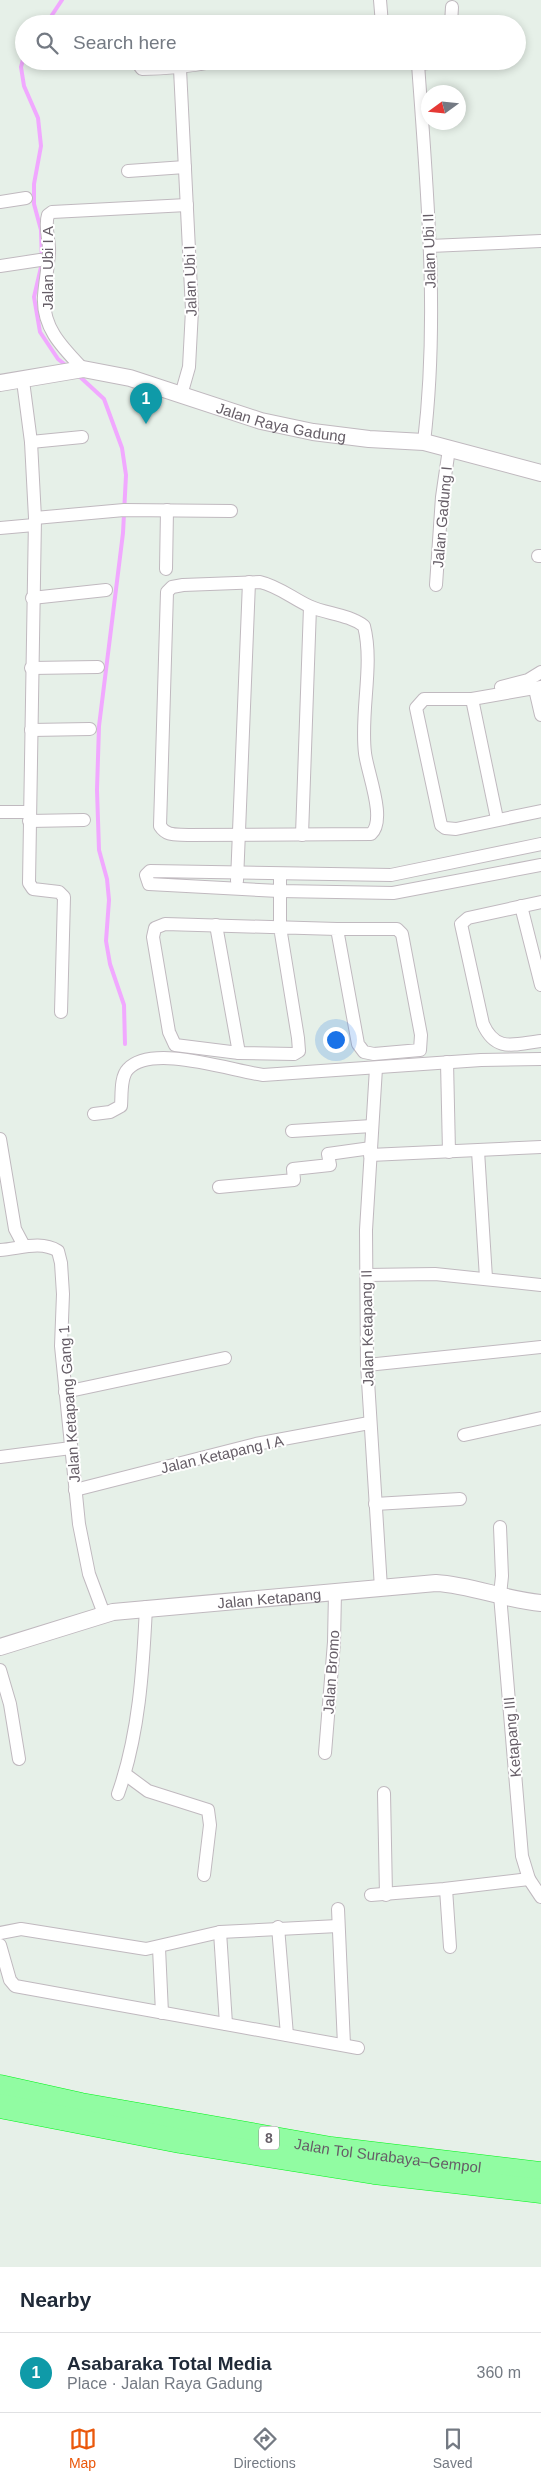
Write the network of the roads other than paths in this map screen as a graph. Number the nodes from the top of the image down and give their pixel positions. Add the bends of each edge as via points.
1 (380, 0) edge
2 (452, 7) dead end
3 (381, 15) edge
4 (452, 15) edge
5 (180, 70) edge
6 (417, 70) edge
7 (185, 167) junction
8 (128, 171) dead end
9 (26, 198) dead end
10 (0, 202) edge
11 (187, 205) junction
12 (541, 241) edge
13 (430, 246) junction
14 (40, 260) dead end
15 (0, 266) edge
16 (78, 370) junction
17 (24, 381) junction
18 (0, 383) edge
19 (181, 395) junction
20 (82, 437) dead end
21 (31, 442) junction
22 (424, 442) junction
23 (449, 449) junction
24 (541, 473) edge
25 (167, 510) junction
26 (231, 511) dead end
27 (35, 522) junction
28 (0, 528) edge
29 (166, 569) dead end
30 (249, 582) junction
31 (436, 585) dead end
32 (106, 590) dead end
33 (32, 598) junction
34 (310, 607) junction
35 (98, 667) dead end
36 (31, 668) junction
37 (541, 672) edge
38 (538, 688) edge
39 (490, 690) dead end
40 (472, 699) junction
41 (541, 716) edge
42 (90, 729) dead end
43 (31, 730) junction
44 (541, 811) edge
45 (0, 812) edge
46 (29, 817) junction
47 (497, 819) junction
48 (84, 820) dead end
49 (239, 835) junction
50 (302, 836) junction
51 (541, 844) edge
52 (479, 857) junction
53 (541, 865) edge
54 (237, 874) junction
55 (280, 875) junction
56 (391, 875) junction
57 (484, 876) junction
58 (237, 888) junction
59 (279, 891) junction
60 (393, 893) junction
61 (541, 902) edge
62 (521, 906) junction
63 (216, 926) junction
64 (280, 927) junction
65 (337, 929) junction
66 (541, 985) edge
67 (61, 1012) dead end
68 (541, 1040) edge
69 (239, 1053) junction
70 (541, 1059) edge
71 (446, 1062) junction
72 (376, 1068) junction
73 (94, 1114) dead end
74 (372, 1126) junction
75 (292, 1131) dead end
76 (0, 1140) edge
77 (541, 1147) edge
78 (478, 1151) junction
79 (371, 1152) junction
80 (448, 1152) junction
81 (219, 1187) dead end
82 (24, 1246) junction
83 (0, 1250) edge
84 (366, 1275) junction
85 (486, 1278) junction
86 (541, 1285) edge
87 (541, 1348) edge
88 (225, 1358) dead end
89 (367, 1366) junction
90 (65, 1392) junction
91 (541, 1418) edge
92 (369, 1424) junction
93 (464, 1436) dead end
94 (71, 1448) junction
95 (0, 1457) edge
96 (76, 1490) junction
97 (460, 1499) dead end
98 (375, 1504) junction
99 (500, 1528) dead end
100 (381, 1588) junction
101 (335, 1592) junction
102 (500, 1595) junction
103 (541, 1603) edge
104 (146, 1608) junction
105 (104, 1614) junction
106 (0, 1647) edge
107 (0, 1670) edge
108 (325, 1753) dead end
109 (19, 1759) dead end
110 (126, 1774) junction
111 (384, 1793) dead end
112 (118, 1794) dead end
113 (204, 1875) dead end
114 (529, 1879) junction
115 (446, 1889) junction
116 (371, 1895) dead end
117 (386, 1895) junction
118 (541, 1897) edge
119 (338, 1909) dead end
120 (338, 1926) junction
121 (278, 1927) junction
122 (220, 1932) junction
123 (0, 1934) edge
124 (0, 1944) edge
125 (450, 1947) dead end
126 (158, 1948) junction
127 (162, 2013) junction
128 (226, 2024) junction
129 (287, 2035) junction
130 (344, 2045) junction
131 (358, 2048) dead end
132 (0, 2086) edge
133 (0, 2106) edge
134 (541, 2174) edge
135 (541, 2191) edge

1 - 3 street
2 - 4 street
5 - 7 street
6 - 13 street, Jalan Ubi II
7 - 8 street
7 - 11 street, Jalan Ubi I
9 - 10 street
11 - 16 street, Jalan Ubi I A via 52,212 48,215 46,315 50,330
11 - 19 street, Jalan Ubi I via 192,310 188,367
12 - 13 street
13 - 22 street, Jalan Ubi II via 432,330
14 - 15 street
16 - 17 street, Jalan Raya Gadung
16 - 19 street, Jalan Raya Gadung via 130,378
17 - 18 street, Jalan Raya Gadung
17 - 21 street
19 - 22 street, Jalan Raya Gadung via 261,421 314,432
20 - 21 street
21 - 27 street
22 - 23 street, Jalan Raya Gadung
23 - 24 street, Jalan Raya Gadung
23 - 31 street, Jalan Gadung I
25 - 26 street
25 - 27 street via 124,510
25 - 29 street
27 - 28 street
27 - 33 street
30 - 34 street via 270,584
30 - 49 street
30 - 49 street via 183,585 172,587 167,592 160,826 169,834
32 - 33 street
33 - 36 street
34 - 50 street
34 - 50 street via 364,626 363,737 378,824 371,834
35 - 36 street
36 - 43 street
37 - 39 street via 528,680
38 - 40 street
38 - 41 street
40 - 47 street
40 - 47 street via 424,699 416,708 441,825 456,829
42 - 43 street
43 - 46 street
44 - 47 street
45 - 46 street
46 - 48 street
46 - 67 street via 29,883 33,889 60,892 65,902
49 - 50 street
49 - 54 street
51 - 52 street
52 - 56 street
52 - 57 street
53 - 57 street
54 - 55 street
54 - 58 street
54 - 58 street via 150,871 146,879 148,884
55 - 56 street
55 - 59 street
56 - 60 street
57 - 60 street
58 - 59 street
59 - 60 street
59 - 64 street
61 - 62 street
62 - 66 street
62 - 68 street via 468,918 462,921 461,927 483,1024 489,1037 504,1044
63 - 64 street
63 - 69 street
63 - 69 street via 165,924 155,928 153,937 170,1032 178,1047
64 - 65 street
64 - 69 street via 298,1052
65 - 65 street via 358,1044 364,1052 374,1054 420,1050 421,1035 400,931 393,928
70 - 71 street
71 - 72 street
71 - 80 street
72 - 73 street via 263,1075 206,1063 140,1061 127,1069 124,1075 121,1106 110,1112
72 - 74 street, Jalan Ketapang II
74 - 75 street
74 - 79 street, Jalan Ketapang II
76 - 82 street via 14,1228
77 - 78 street
78 - 80 street
78 - 85 street
79 - 80 street
79 - 81 street via 328,1154 330,1165 293,1168 294,1180
79 - 84 street, Jalan Ketapang II
82 - 83 street, Jalan Ketapang Gang 1
82 - 90 street, Jalan Ketapang Gang 1 via 51,1247 58,1251 62,1263 61,1346
84 - 85 street via 435,1274
84 - 89 street, Jalan Ketapang II
85 - 86 street
87 - 89 street
88 - 90 street
89 - 92 street, Jalan Ketapang II
90 - 94 street, Jalan Ketapang Gang 1
91 - 93 street
92 - 96 street, Jalan Ketapang I A via 256,1444
92 - 98 street, Jalan Ketapang II
94 - 95 street
94 - 96 street, Jalan Ketapang Gang 1
96 - 105 street, Jalan Ketapang Gang 1 via 82,1549
97 - 98 street
98 - 100 street, Jalan Ketapang II
99 - 102 street, Ketapang III
100 - 101 street, Jalan Ketapang
100 - 102 street, Jalan Ketapang via 457,1584
101 - 104 street, Jalan Ketapang
101 - 108 street, Jalan Bromo
102 - 103 street, Jalan Ketapang
102 - 114 street, Ketapang III via 522,1856
104 - 105 street, Jalan Ketapang
104 - 110 street via 138,1709
105 - 106 street, Jalan Ketapang
107 - 109 street via 10,1704
110 - 112 street
110 - 113 street via 152,1792 208,1810 210,1825
111 - 117 street
114 - 115 street
114 - 118 street, Ketapang III
115 - 117 street
115 - 125 street
116 - 117 street
119 - 120 street
120 - 121 street
120 - 130 street
121 - 122 street
121 - 129 street
122 - 126 street
122 - 128 street
123 - 126 street via 22,1929 146,1949
124 - 127 street via 10,1980 15,1986
126 - 127 street
127 - 128 street
128 - 129 street
129 - 130 street
130 - 131 street
132 - 134 highway, Jalan Tol Surabaya–Gempol / 8 via 81,2105 331,2149
133 - 135 highway, Jalan Tol Surabaya–Gempol / 8 via 180,2141 374,2172

